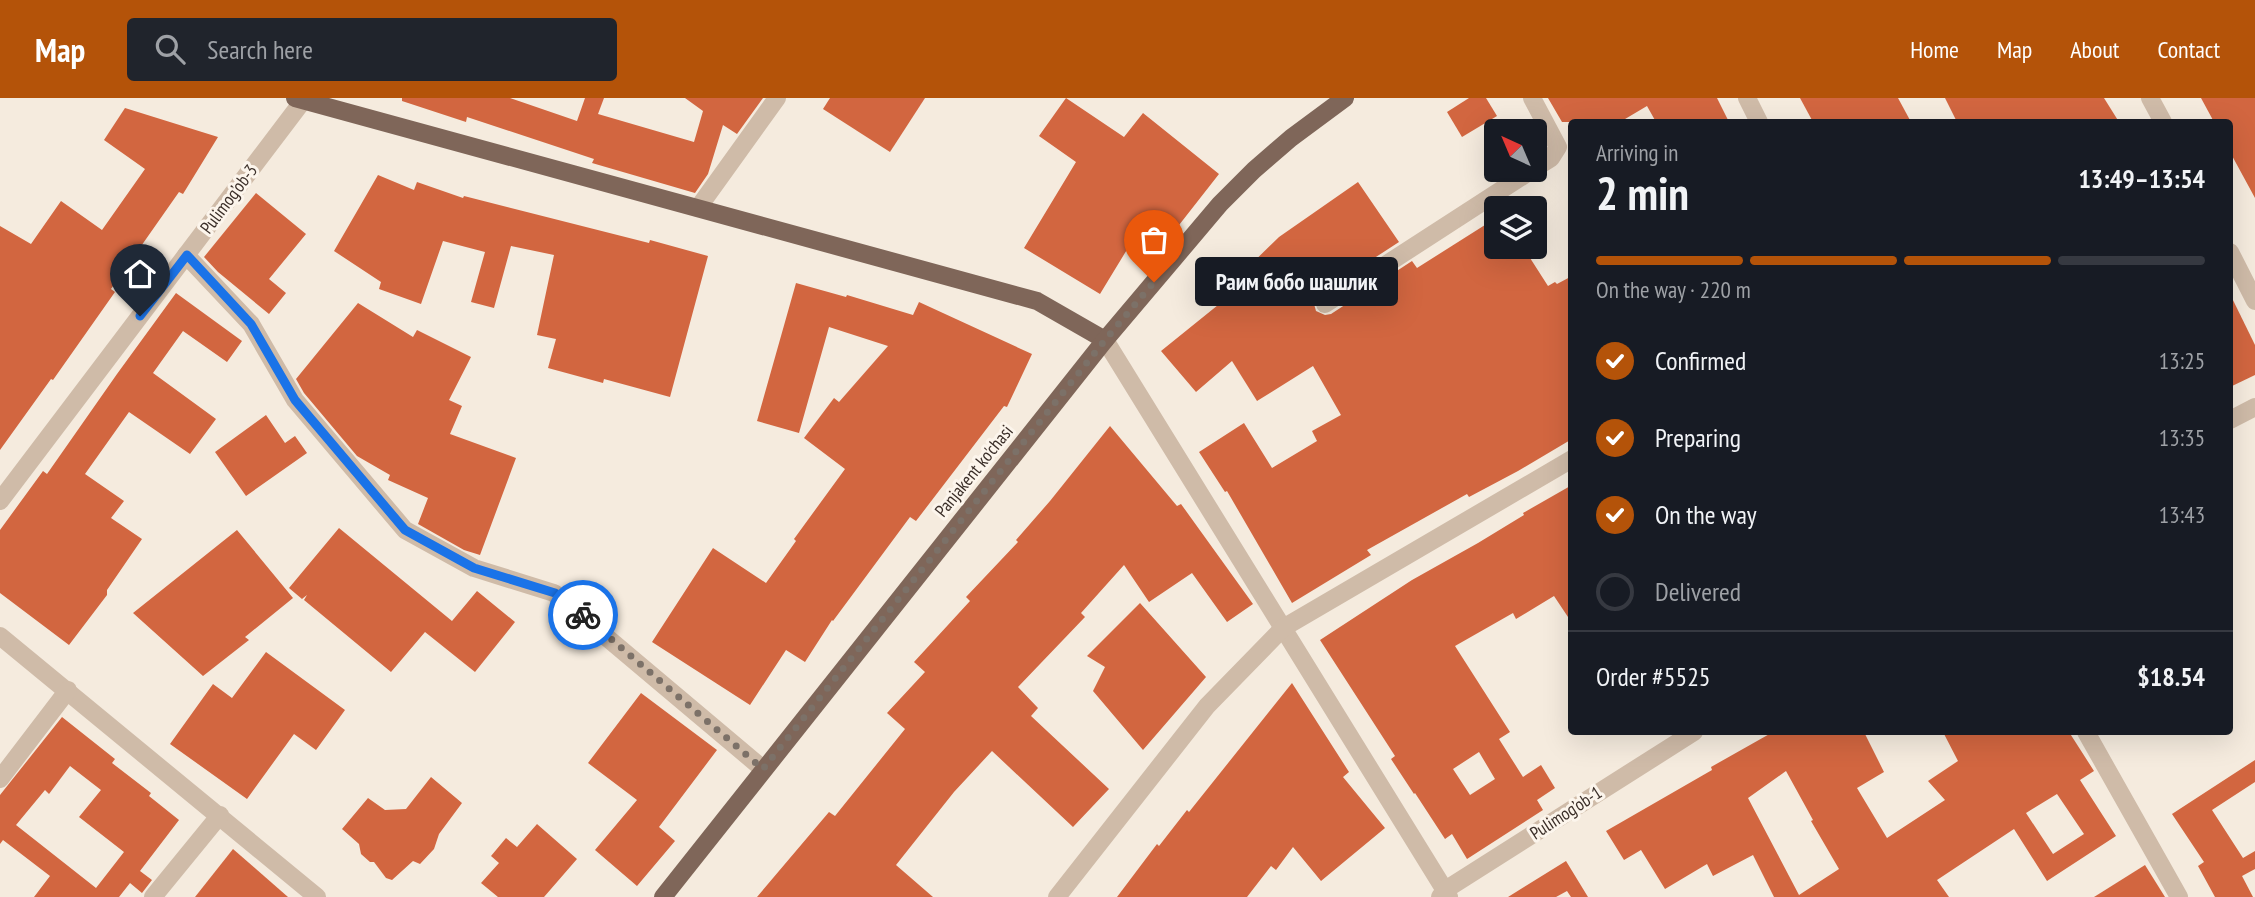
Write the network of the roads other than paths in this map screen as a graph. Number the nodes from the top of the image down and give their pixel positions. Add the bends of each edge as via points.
1 (776, 98) edge
2 (1345, 98) edge
3 (1532, 98) edge
4 (1747, 98) edge
5 (2150, 98) edge
6 (301, 99) edge
7 (1543, 119) edge
8 (1758, 119) edge
9 (2161, 119) edge
10 (1547, 126) edge
11 (1547, 160) edge
12 (1513, 182) edge
13 (698, 208) junction
14 (187, 255) junction
15 (2233, 258) edge
16 (2255, 301) edge
17 (1325, 304) dead end
18 (1105, 340) junction
19 (2255, 407) edge
20 (2233, 419) edge
21 (1568, 461) edge
22 (0, 501) edge
23 (1283, 628) junction
24 (0, 636) edge
25 (68, 690) junction
26 (1689, 735) edge
27 (2088, 735) edge
28 (763, 769) junction
29 (0, 779) edge
30 (220, 815) junction
31 (1445, 895) edge
32 (153, 897) edge
33 (317, 897) edge
34 (663, 897) edge
35 (1057, 897) edge
36 (2179, 897) edge

1 - 13 street
2 - 18 main road, Panjakent ko'chasi via 1282,146 1220,204
3 - 7 street
4 - 8 street
5 - 9 street
6 - 13 main road
6 - 14 street, Pulimog’ob-3
10 - 11 street via 1558,147
12 - 17 street
13 - 18 main road via 1037,300
14 - 22 street, Pulimog’ob-3
14 - 28 street via 251,324 295,400 405,530 474,568 555,593
15 - 16 street
18 - 23 street
18 - 28 main road, Panjakent ko'chasi
19 - 20 street
21 - 23 street
23 - 31 street
23 - 35 street via 1207,706
24 - 25 street
25 - 29 street
25 - 30 street
26 - 31 street, Pulimog’ob-1
27 - 36 street
28 - 34 main road, Panjakent ko'chasi
30 - 32 street
30 - 33 street

